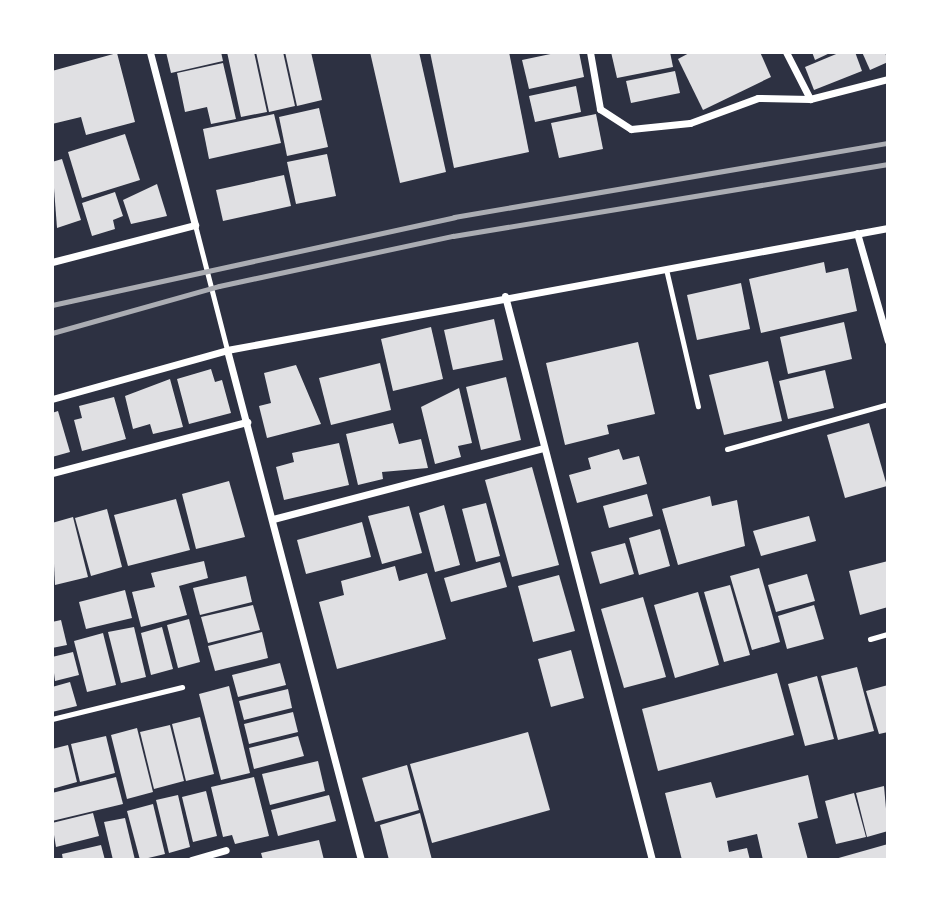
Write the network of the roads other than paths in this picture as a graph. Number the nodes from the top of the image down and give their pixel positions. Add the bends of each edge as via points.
1 (150, 52) edge
2 (590, 52) edge
3 (786, 52) edge
4 (887, 79) edge
5 (810, 99) junction
6 (195, 225) junction
7 (887, 228) edge
8 (857, 233) junction
9 (52, 261) edge
10 (666, 265) junction
11 (505, 296) junction
12 (887, 341) edge
13 (228, 350) junction
14 (52, 399) edge
15 (887, 404) edge
16 (698, 406) dead end
17 (247, 422) junction
18 (543, 448) junction
19 (727, 449) dead end
20 (52, 473) edge
21 (273, 519) junction
22 (887, 634) edge
23 (870, 639) dead end
24 (182, 687) dead end
25 (52, 719) edge
26 (226, 850) dead end
27 (191, 859) edge
28 (361, 859) edge
29 (652, 859) edge

1 - 6 street
2 - 5 street via 600,109 631,129 690,123 758,99
3 - 5 street
4 - 5 street
6 - 9 street
6 - 13 lane
7 - 8 street
8 - 10 street
8 - 12 street
10 - 11 street
10 - 16 lane
11 - 13 street
11 - 18 street
13 - 14 street
13 - 17 street
15 - 19 lane
17 - 20 street
17 - 21 street
18 - 21 street
18 - 29 street
21 - 28 street
22 - 23 lane
24 - 25 lane
26 - 27 street

